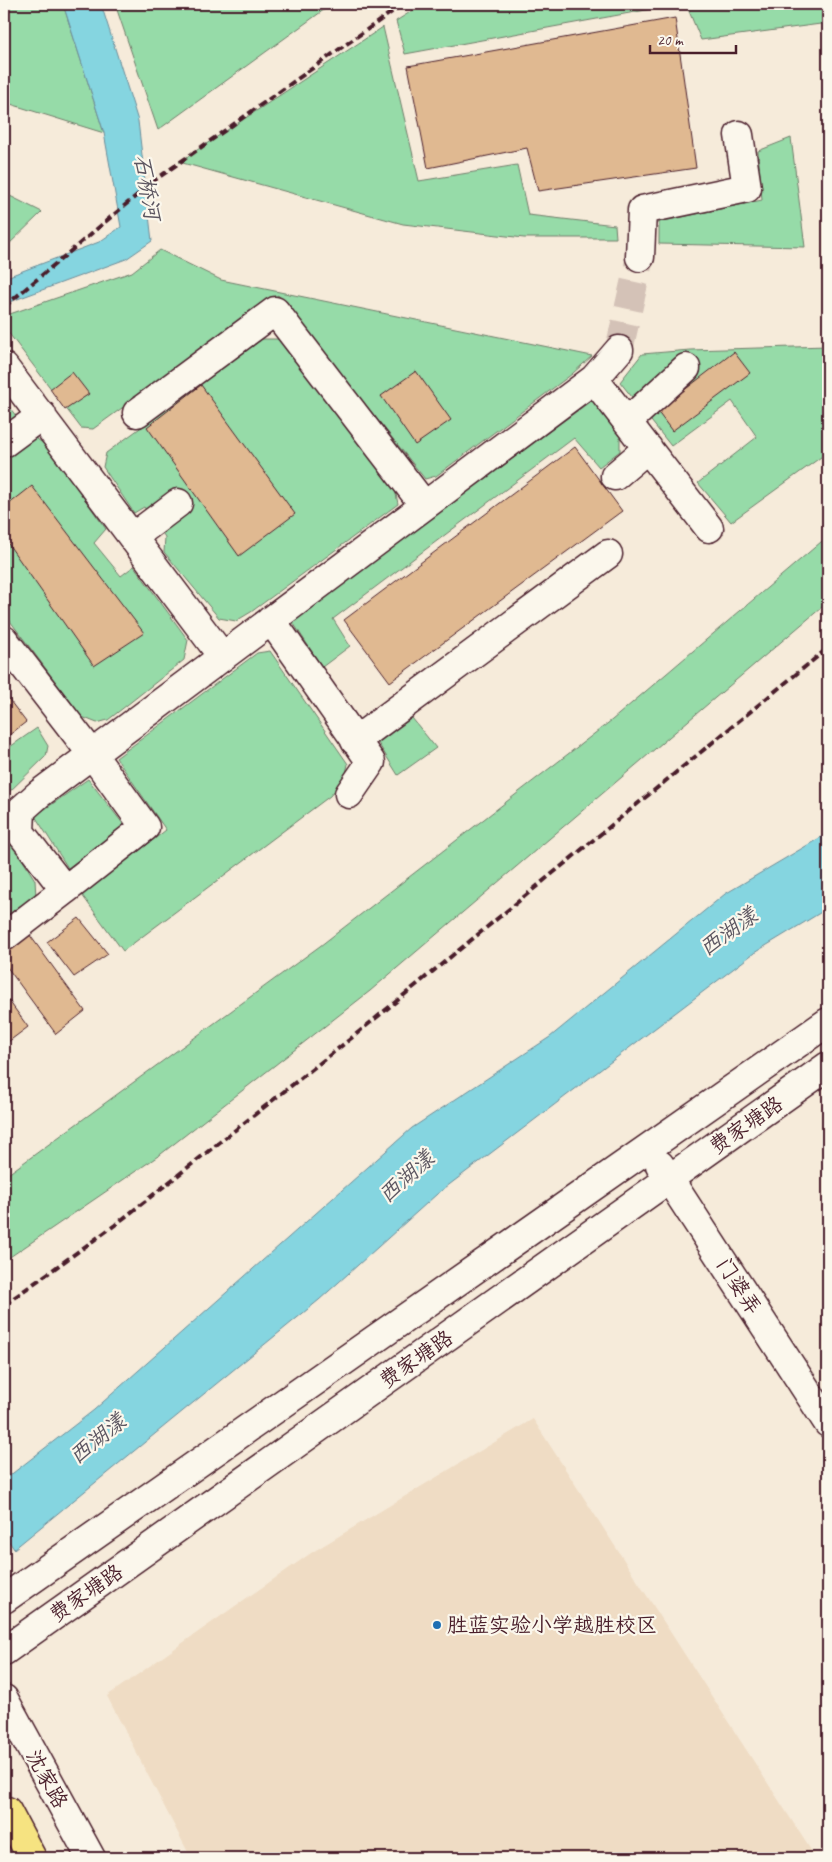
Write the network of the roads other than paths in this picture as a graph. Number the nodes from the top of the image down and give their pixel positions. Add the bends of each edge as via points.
1 (740, 135) dead end
2 (640, 257) tunnel mouth
3 (619, 350) tunnel mouth
4 (4, 367) edge
5 (686, 368) dead end
6 (594, 379) junction
7 (137, 412) dead end
8 (42, 415) junction
9 (627, 422) junction
10 (4, 444) edge
11 (648, 448) junction
12 (615, 476) dead end
13 (178, 503) dead end
14 (424, 505) junction
15 (709, 528) dead end
16 (133, 537) junction
17 (608, 554) dead end
18 (271, 620) junction
19 (4, 640) edge
20 (222, 656) junction
21 (356, 741) junction
22 (92, 754) junction
23 (349, 794) dead end
24 (65, 890) junction
25 (4, 937) edge
26 (828, 1022) edge
27 (828, 1066) edge
28 (650, 1149) junction
29 (670, 1179) junction
30 (828, 1423) edge
31 (4, 1599) edge
32 (4, 1651) edge
33 (4, 1699) edge
34 (7, 1811) dead end
35 (32, 1858) edge
36 (91, 1858) edge

1 - 2 street via 747,188 642,210
3 - 6 street
4 - 8 street
5 - 9 street
6 - 9 street
6 - 14 street
7 - 14 street via 275,311
8 - 10 street
8 - 16 street
9 - 11 street
11 - 12 street
11 - 15 street
13 - 16 street
14 - 18 street
16 - 20 street
17 - 21 street
18 - 20 street
18 - 21 street
19 - 22 street
20 - 22 street
21 - 23 street via 370,762
22 - 24 street via 21,810 20,832
22 - 24 street via 145,827
24 - 25 street
26 - 28 street, 费家塘路
27 - 29 street, 费家塘路
28 - 29 street, 门婆弄
28 - 31 street, 费家塘路
29 - 30 street, 门婆弄
29 - 32 street, 费家塘路
33 - 36 street, 沈家路
34 - 35 main road

